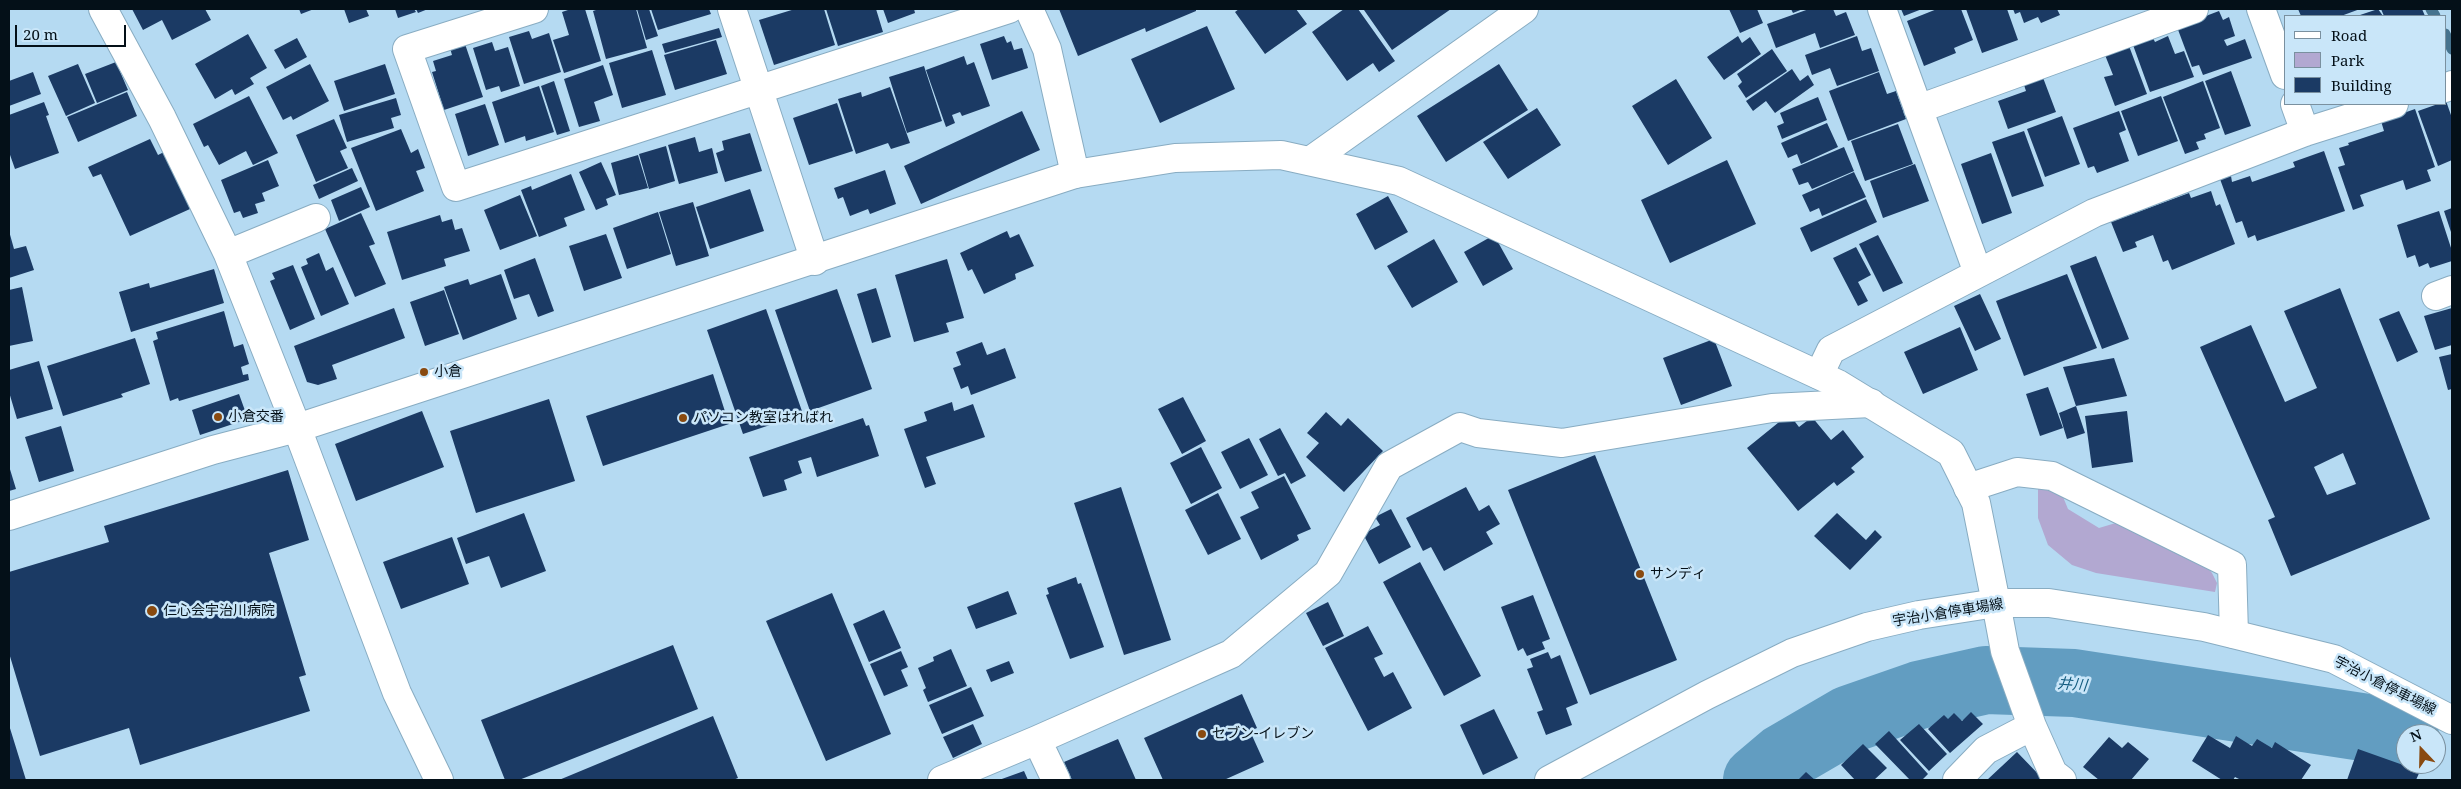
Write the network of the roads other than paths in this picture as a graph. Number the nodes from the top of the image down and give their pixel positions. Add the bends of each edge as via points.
1 (103, 9) edge
2 (534, 9) edge
3 (732, 9) edge
4 (1009, 9) edge
5 (1029, 9) edge
6 (1524, 9) edge
7 (1882, 9) edge
8 (2194, 9) edge
9 (2261, 9) edge
10 (2284, 72) edge
11 (759, 89) junction
12 (2295, 105) edge
13 (2391, 105) edge
14 (1918, 109) junction
15 (2305, 132) junction
16 (1310, 161) junction
17 (1075, 174) junction
18 (316, 218) dead end
19 (228, 254) junction
20 (815, 261) junction
21 (1978, 273) junction
22 (1819, 375) junction
23 (1872, 403) junction
24 (297, 428) junction
25 (1968, 488) junction
26 (9, 516) edge
27 (1996, 603) junction
28 (2234, 634) junction
29 (2029, 716) junction
30 (2452, 720) edge
31 (1037, 740) junction
32 (439, 780) edge
33 (942, 780) edge
34 (1056, 780) edge
35 (1550, 780) edge
36 (1957, 780) edge
37 (2062, 780) edge

1 - 19 street via 162,118
2 - 11 street via 407,49 456,187
3 - 11 street
4 - 11 street
5 - 17 street via 1047,49
6 - 16 street
7 - 14 street
8 - 14 street
9 - 10 street
11 - 20 street
12 - 15 street
13 - 15 street
14 - 21 street
15 - 21 street via 2094,214
16 - 17 street via 1281,155 1175,158
16 - 22 street via 1399,181
17 - 20 street
18 - 19 street
19 - 24 street
20 - 24 street
21 - 22 street via 1832,350
22 - 23 street
23 - 25 street via 1951,453
23 - 31 street via 1772,408 1562,443 1478,433 1460,427 1389,466 1328,573 1231,654
24 - 26 street via 213,450
24 - 32 street via 397,693
25 - 27 street via 1976,503
25 - 28 street via 2017,472 2052,476 2232,565
27 - 28 street, 宇治小倉停車場線 via 2049,603
27 - 29 street via 2005,651
27 - 35 street, 宇治小倉停車場線 via 1867,627 1792,653
28 - 30 street, 宇治小倉停車場線 via 2334,659
29 - 36 street via 1986,750
29 - 37 street via 2053,773
31 - 33 street
31 - 34 street

